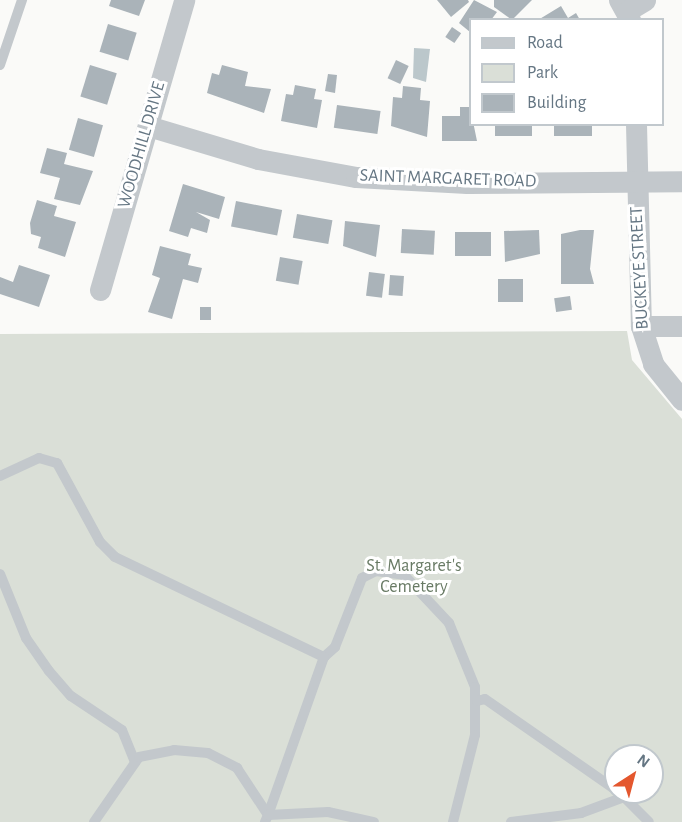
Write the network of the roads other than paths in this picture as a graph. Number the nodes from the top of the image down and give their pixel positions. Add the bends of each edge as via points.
1 (22, 0) edge
2 (184, 0) edge
3 (0, 65) edge
4 (148, 126) junction
5 (636, 126) edge
6 (682, 181) edge
7 (636, 182) junction
8 (100, 290) dead end
9 (641, 326) junction
10 (682, 326) edge
11 (682, 400) edge
12 (0, 476) edge
13 (0, 574) edge
14 (324, 657) junction
15 (477, 701) junction
16 (135, 762) junction
17 (604, 782) edge
18 (604, 801) edge
19 (631, 804) edge
20 (267, 818) edge
21 (94, 822) edge
22 (374, 822) edge
23 (453, 822) edge
24 (511, 822) edge
25 (649, 822) edge

1 - 3 lane
2 - 4 street, WOODHILL DRIVE
4 - 7 street, SAINT MARGARET ROAD via 258,159 356,177 467,183
4 - 8 street, WOODHILL DRIVE
5 - 7 street, BUCKEYE STREET
6 - 7 street, SAINT MARGARET ROAD
7 - 9 street, BUCKEYE STREET
9 - 10 street
9 - 11 street, BUCKEYE STREET via 653,364
12 - 14 lane via 39,458 57,463 100,542 115,557
13 - 16 lane via 26,638 49,671 71,696 122,730
14 - 15 lane via 335,647 362,578 376,571 404,575 449,622 463,647
14 - 20 lane
15 - 17 lane via 485,699
15 - 23 lane via 476,735
16 - 20 lane via 174,750 208,753 237,768
16 - 21 lane
18 - 24 lane via 581,813
19 - 25 lane
20 - 22 lane via 328,812

